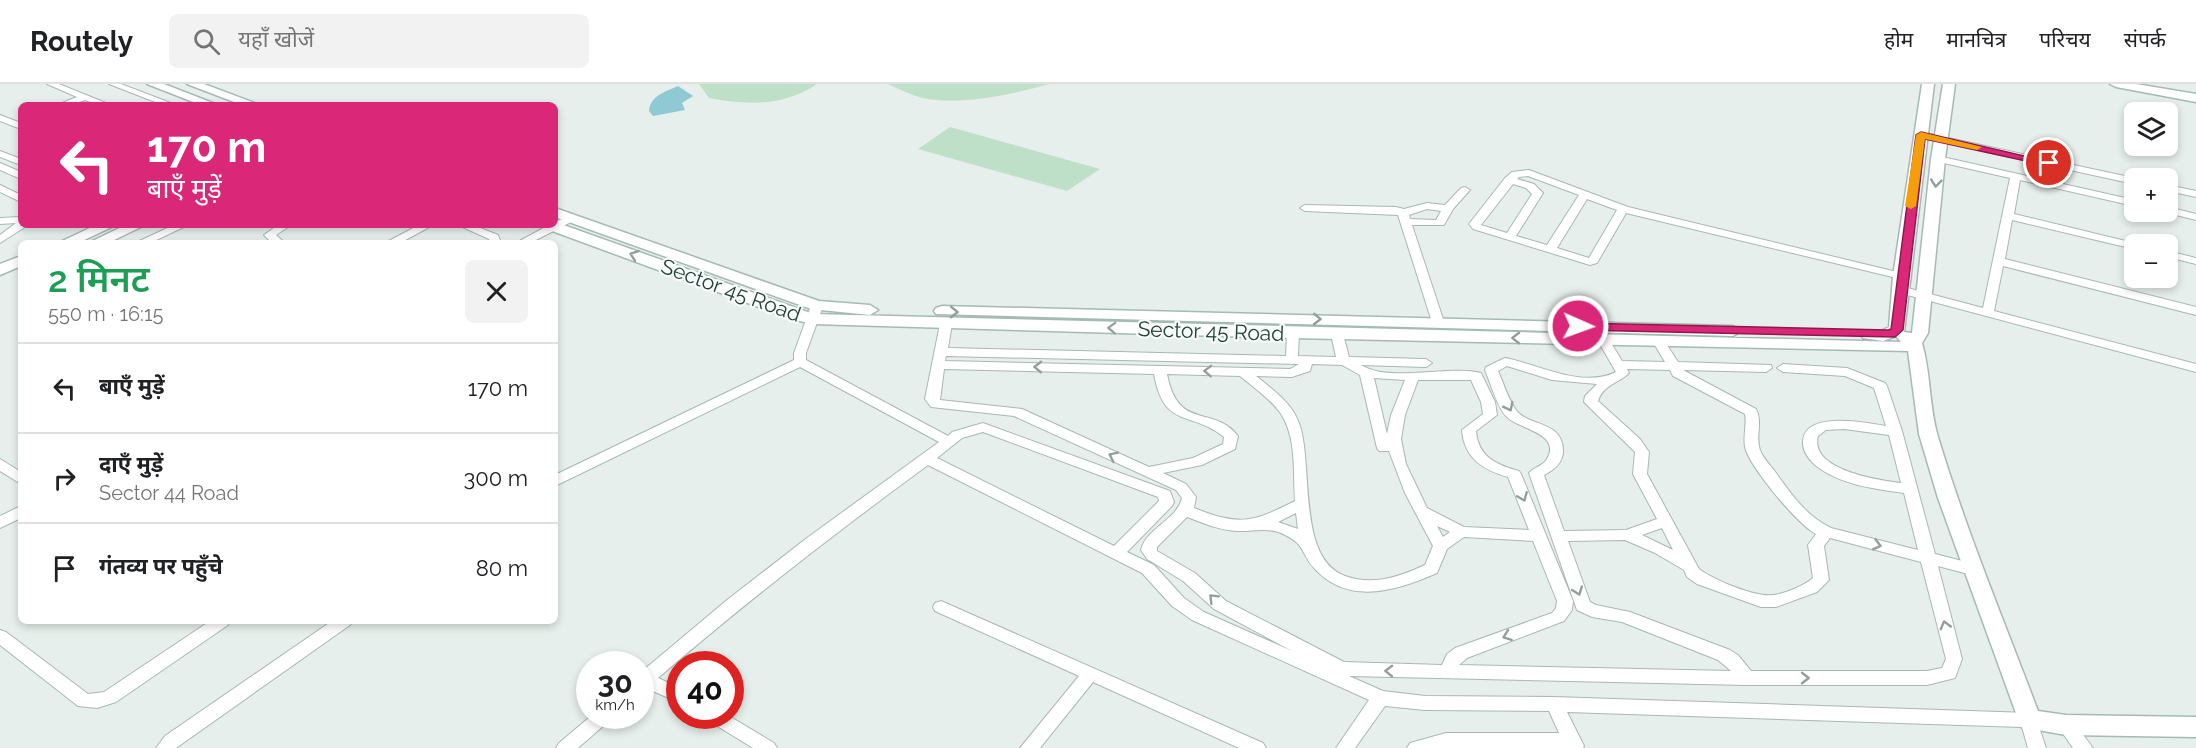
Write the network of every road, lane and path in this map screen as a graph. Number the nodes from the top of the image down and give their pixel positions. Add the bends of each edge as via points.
1 (51, 84) edge
2 (113, 84) edge
3 (153, 84) edge
4 (193, 84) edge
5 (1928, 84) edge
6 (1949, 84) edge
7 (2116, 84) edge
8 (2151, 84) edge
9 (2196, 92) edge
10 (86, 97) junction
11 (2196, 98) edge
12 (71, 102) edge
13 (98, 102) edge
14 (163, 102) edge
15 (204, 102) edge
16 (245, 102) edge
17 (1921, 135) junction
18 (1943, 140) junction
19 (0, 154) edge
20 (1938, 159) junction
21 (18, 161) edge
22 (0, 166) edge
23 (18, 175) edge
24 (2016, 176) junction
25 (2124, 179) edge
26 (1509, 180) junction
27 (0, 188) edge
28 (1465, 190) dead end
29 (2178, 190) edge
30 (2196, 194) edge
31 (1584, 195) junction
32 (18, 197) edge
33 (2124, 201) edge
34 (1305, 208) dead end
35 (1448, 208) junction
36 (1624, 209) junction
37 (2178, 212) edge
38 (2008, 216) junction
39 (1404, 217) junction
40 (2196, 217) edge
41 (0, 220) edge
42 (18, 220) edge
43 (558, 220) edge
44 (558, 223) edge
45 (18, 227) edge
46 (102, 228) edge
47 (131, 228) edge
48 (176, 228) edge
49 (281, 228) edge
50 (422, 228) edge
51 (471, 228) edge
52 (542, 228) edge
53 (1509, 238) junction
54 (0, 240) edge
55 (72, 240) edge
56 (101, 240) edge
57 (148, 240) edge
58 (275, 240) edge
59 (397, 240) edge
60 (494, 240) edge
61 (526, 240) edge
62 (2124, 244) edge
63 (1550, 250) junction
64 (2178, 256) edge
65 (1999, 261) junction
66 (2196, 261) edge
67 (18, 262) edge
68 (0, 270) edge
69 (18, 274) edge
70 (0, 282) edge
71 (1900, 283) junction
72 (1925, 296) junction
73 (2196, 311) edge
74 (815, 312) junction
75 (1988, 313) junction
76 (1438, 322) junction
77 (946, 324) junction
78 (1293, 333) junction
79 (1337, 334) junction
80 (1889, 338) junction
81 (1604, 341) junction
82 (1659, 342) junction
83 (1914, 343) junction
84 (942, 358) junction
85 (1292, 359) junction
86 (1306, 359) junction
87 (1343, 360) junction
88 (800, 362) junction
89 (1426, 363) dead end
90 (1166, 365) junction
91 (1618, 365) junction
92 (1672, 366) junction
93 (1766, 368) dead end
94 (1783, 368) dead end
95 (2196, 369) edge
96 (1366, 372) junction
97 (1245, 373) junction
98 (1413, 376) junction
99 (1609, 380) junction
100 (1895, 431) junction
101 (949, 442) junction
102 (1384, 448) dead end
103 (928, 459) junction
104 (0, 464) edge
105 (1147, 472) junction
106 (18, 477) edge
107 (558, 480) edge
108 (1910, 489) junction
109 (1302, 504) junction
110 (0, 507) edge
111 (1185, 510) junction
112 (1423, 512) junction
113 (12, 516) edge
114 (1664, 522) junction
115 (1262, 524) junction
116 (1461, 532) junction
117 (1826, 532) junction
118 (1627, 535) junction
119 (1539, 536) junction
120 (1558, 536) junction
121 (1309, 543) junction
122 (1441, 546) junction
123 (1116, 553) junction
124 (1928, 557) junction
125 (1687, 566) junction
126 (1972, 569) junction
127 (941, 607) dead end
128 (218, 624) edge
129 (340, 624) edge
130 (0, 636) edge
131 (654, 672) edge
132 (1447, 672) junction
133 (1091, 673) junction
134 (1746, 678) junction
135 (1381, 698) junction
136 (1554, 704) junction
137 (2029, 720) junction
138 (2066, 725) junction
139 (2196, 727) edge
140 (588, 729) edge
141 (737, 729) edge
142 (1574, 744) edge
143 (165, 748) edge
144 (565, 748) edge
145 (768, 748) edge
146 (1029, 748) edge
147 (1257, 748) edge
148 (1345, 748) edge
149 (1416, 748) edge
150 (2037, 748) edge
151 (2084, 748) edge

1 - 10 street
2 - 14 street
3 - 15 street
4 - 16 street
5 - 17 street
6 - 18 street
7 - 11 street
8 - 9 street
10 - 12 street
10 - 13 street
17 - 18 street
17 - 71 street
18 - 20 street
18 - 25 street
19 - 21 street
20 - 24 street
20 -> 72 street
22 - 23 street
24 - 33 street
24 - 38 street
26 - 31 street via 1516,174 1529,173
26 - 53 street via 1530,186 1538,193
26 - 53 street via 1474,224
27 - 32 street
28 - 35 street
29 - 30 street
31 - 36 street
31 - 63 street
34 - 39 street via 1396,210
35 - 39 street via 1427,206
35 - 39 street via 1440,223
36 - 63 street via 1593,261
36 - 71 street via 1873,269
37 - 40 street
38 - 62 street
38 - 65 street
39 - 76 street
41 - 42 street
43 - 74 street, Sector 45 Road via 572,218
74 -> 44 street, Sector 45 Road via 797,316
45 - 54 street
46 - 55 street
47 - 56 street
48 - 57 street
49 - 58 street via 269,235
50 - 59 street
51 - 60 street
52 - 61 street
53 - 63 street
64 - 66 street
65 - 73 street
65 - 75 street
67 - 68 street
69 - 70 street
71 - 72 street
71 - 80 street
72 - 75 street
72 - 83 street via 1920,333
74 -> 76 street, Sector 45 Road via 858,309
74 - 77 street, Sector 45 Road
74 - 88 street
75 - 95 street
76 - 80 street, Sector 45 Road
78 -> 77 street, Sector 45 Road
77 - 84 street
78 - 79 street, Sector 45 Road
78 - 85 street
81 -> 79 street, Sector 45 Road
79 - 87 street
80 - 82 street, Sector 45 Road
80 - 83 street
81 - 82 street, Sector 45 Road
81 - 91 street
82 - 92 street
83 - 126 street via 1928,434
84 - 90 street
105 -> 84 street via 1017,412 936,404 932,399
85 - 86 street
85 - 90 street
86 - 87 street
86 - 97 street via 1305,369 1292,374
87 - 89 street
87 - 96 street
88 - 101 street
88 - 107 street
97 -> 90 street
90 - 105 street via 1166,397 1174,408 1224,428 1231,436 1230,446 1197,462
91 - 92 street
91 - 99 street via 1623,373
92 - 93 street
92 - 117 street via 1682,376 1751,412 1754,419 1750,443 1754,453 1802,516
94 - 100 street via 1846,372 1875,383 1882,390
96 - 98 street
96 - 102 street
97 - 109 street via 1292,420
98 - 112 street via 1398,414 1394,440
98 -> 119 street via 1476,376 1490,415 1468,430 1472,450 1490,466 1514,474
99 - 114 street via 1592,396 1591,402 1635,442 1643,458 1638,469
99 -> 120 street via 1559,377 1509,362 1491,370 1511,414 1534,423 1554,441 1556,457 1550,466 1536,473
100 - 108 street
100 - 108 street via 1833,426 1818,429 1809,442 1819,461 1845,475
101 - 103 street
101 - 123 street via 957,435 983,427 1165,494 1167,502
103 - 123 street
103 - 131 street via 803,548
104 - 106 street
105 - 111 street via 1181,487 1189,497
108 - 124 street
109 - 115 street
109 - 121 street
110 - 113 street
111 - 115 street via 1230,526
132 -> 111 street via 1341,668 1220,605 1189,577 1149,550
112 - 116 street
112 - 122 street
114 - 118 street
114 - 125 street
115 - 121 street via 1289,530
116 - 119 street
116 - 122 street
117 -> 124 street
117 - 125 street via 1816,545 1821,580 1811,588 1776,601 1748,597 1703,580
118 - 120 street
118 - 125 street
119 -> 132 street via 1564,610 1558,617 1461,653 1453,658
120 -> 134 street via 1583,606 1624,616 1724,655
121 - 122 street via 1312,557 1326,573 1340,583 1365,587 1399,584 1431,569
123 - 135 street via 1148,569 1178,602 1198,616
124 - 126 street
134 -> 124 street via 1928,678 1949,673 1954,659
126 - 137 street
127 - 133 street
128 - 130 street via 110,697 97,701 84,701
129 - 143 street
132 - 134 street
133 - 146 street
133 - 147 street
135 - 136 street via 1425,703
135 - 148 street
136 - 137 street
136 - 142 street
137 - 138 street
137 - 150 street
138 - 139 street
138 - 151 street
140 - 144 street
141 - 145 street
142 - 149 street via 1446,741

